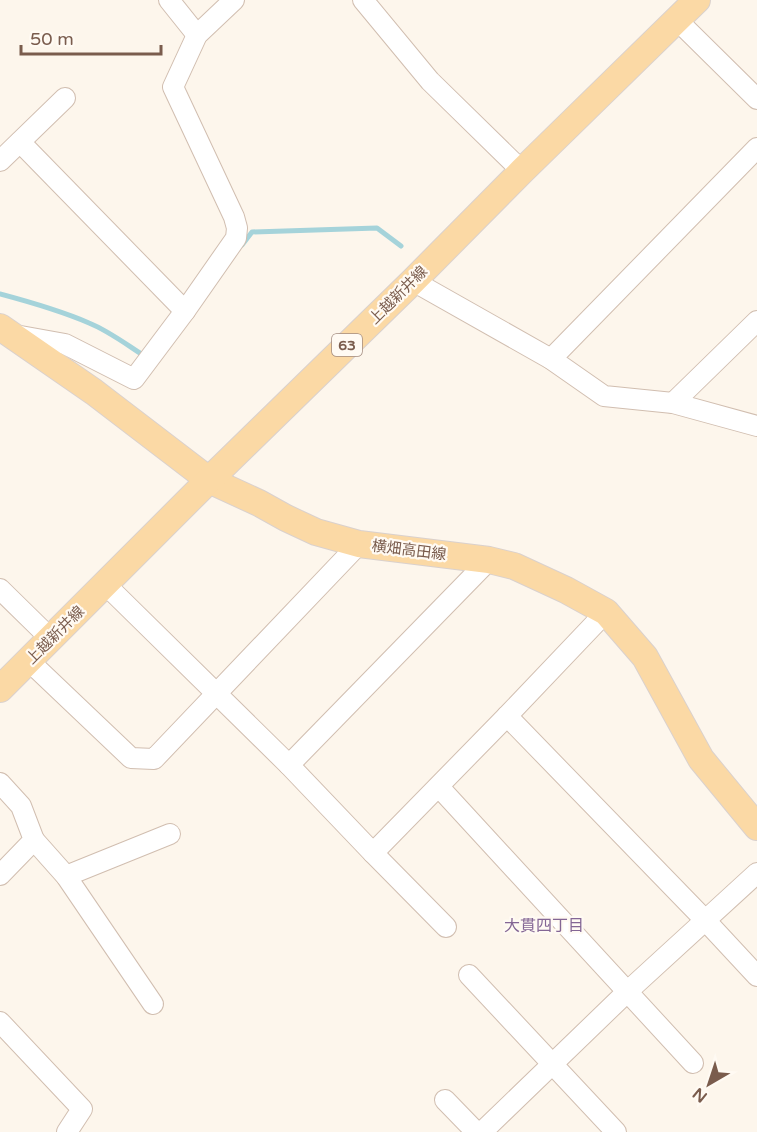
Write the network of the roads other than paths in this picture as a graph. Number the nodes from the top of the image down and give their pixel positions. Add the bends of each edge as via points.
1 (169, 0) edge
2 (234, 0) edge
3 (363, 0) edge
4 (697, 0) edge
5 (677, 20) junction
6 (197, 35) junction
7 (65, 98) dead end
8 (757, 99) edge
9 (20, 142) junction
10 (757, 148) edge
11 (0, 161) edge
12 (522, 171) junction
13 (413, 281) junction
14 (185, 311) junction
15 (757, 321) edge
16 (5, 331) edge
17 (551, 359) junction
18 (673, 403) junction
19 (757, 426) edge
20 (209, 480) junction
21 (359, 544) junction
22 (489, 560) junction
23 (106, 585) junction
24 (0, 589) edge
25 (606, 612) junction
26 (51, 639) junction
27 (29, 661) junction
28 (0, 689) edge
29 (217, 694) junction
30 (507, 716) junction
31 (290, 765) junction
32 (0, 783) edge
33 (439, 787) junction
34 (757, 827) edge
35 (170, 834) dead end
36 (34, 840) junction
37 (373, 852) junction
38 (757, 873) edge
39 (0, 876) edge
40 (66, 876) junction
41 (705, 920) junction
42 (446, 927) dead end
43 (469, 975) dead end
44 (757, 976) edge
45 (628, 992) junction
46 (153, 1004) dead end
47 (0, 1022) edge
48 (693, 1063) dead end
49 (552, 1065) junction
50 (445, 1100) dead end
51 (67, 1132) edge
52 (476, 1132) edge
53 (482, 1132) edge
54 (616, 1132) edge

1 - 6 street
2 - 6 street
3 - 12 street via 430,81
4 - 5 main road, 上越新井線 / 63
5 - 8 street
5 - 12 main road, 上越新井線 / 63
6 - 14 street via 173,87 237,228 236,238
7 - 9 street
9 - 11 street
9 - 14 street
10 - 17 street
12 - 13 main road, 上越新井線 / 63
13 - 17 street
13 - 20 main road, 上越新井線 / 63
14 - 16 street via 134,379 65,344
15 - 18 street
16 - 20 main road, 横畑高田線 via 94,392
17 - 18 street via 604,396
18 - 19 street
20 - 21 main road, 横畑高田線 via 316,532
20 - 23 main road, 上越新井線 / 63
21 - 22 main road, 横畑高田線
21 - 29 street
22 - 25 main road, 横畑高田線 via 514,566
22 - 31 street
23 - 26 main road, 上越新井線 / 63
23 - 29 street
24 - 26 street
25 - 30 street
25 - 34 main road, 横畑高田線 via 645,657 701,759
26 - 27 main road, 上越新井線 / 63
27 - 28 main road, 上越新井線 / 63
27 - 29 street via 130,758 154,759
29 - 31 street
30 - 33 street
30 - 41 street
31 - 37 street
32 - 36 street via 21,806
33 - 37 street
33 - 45 street
35 - 40 street
36 - 39 street
36 - 40 street
37 - 42 street
38 - 41 street
40 - 46 street
41 - 44 street
41 - 45 street
43 - 49 street
45 - 48 street
45 - 49 street
47 - 51 street via 82,1109
49 - 53 street
49 - 54 street
50 - 52 street

